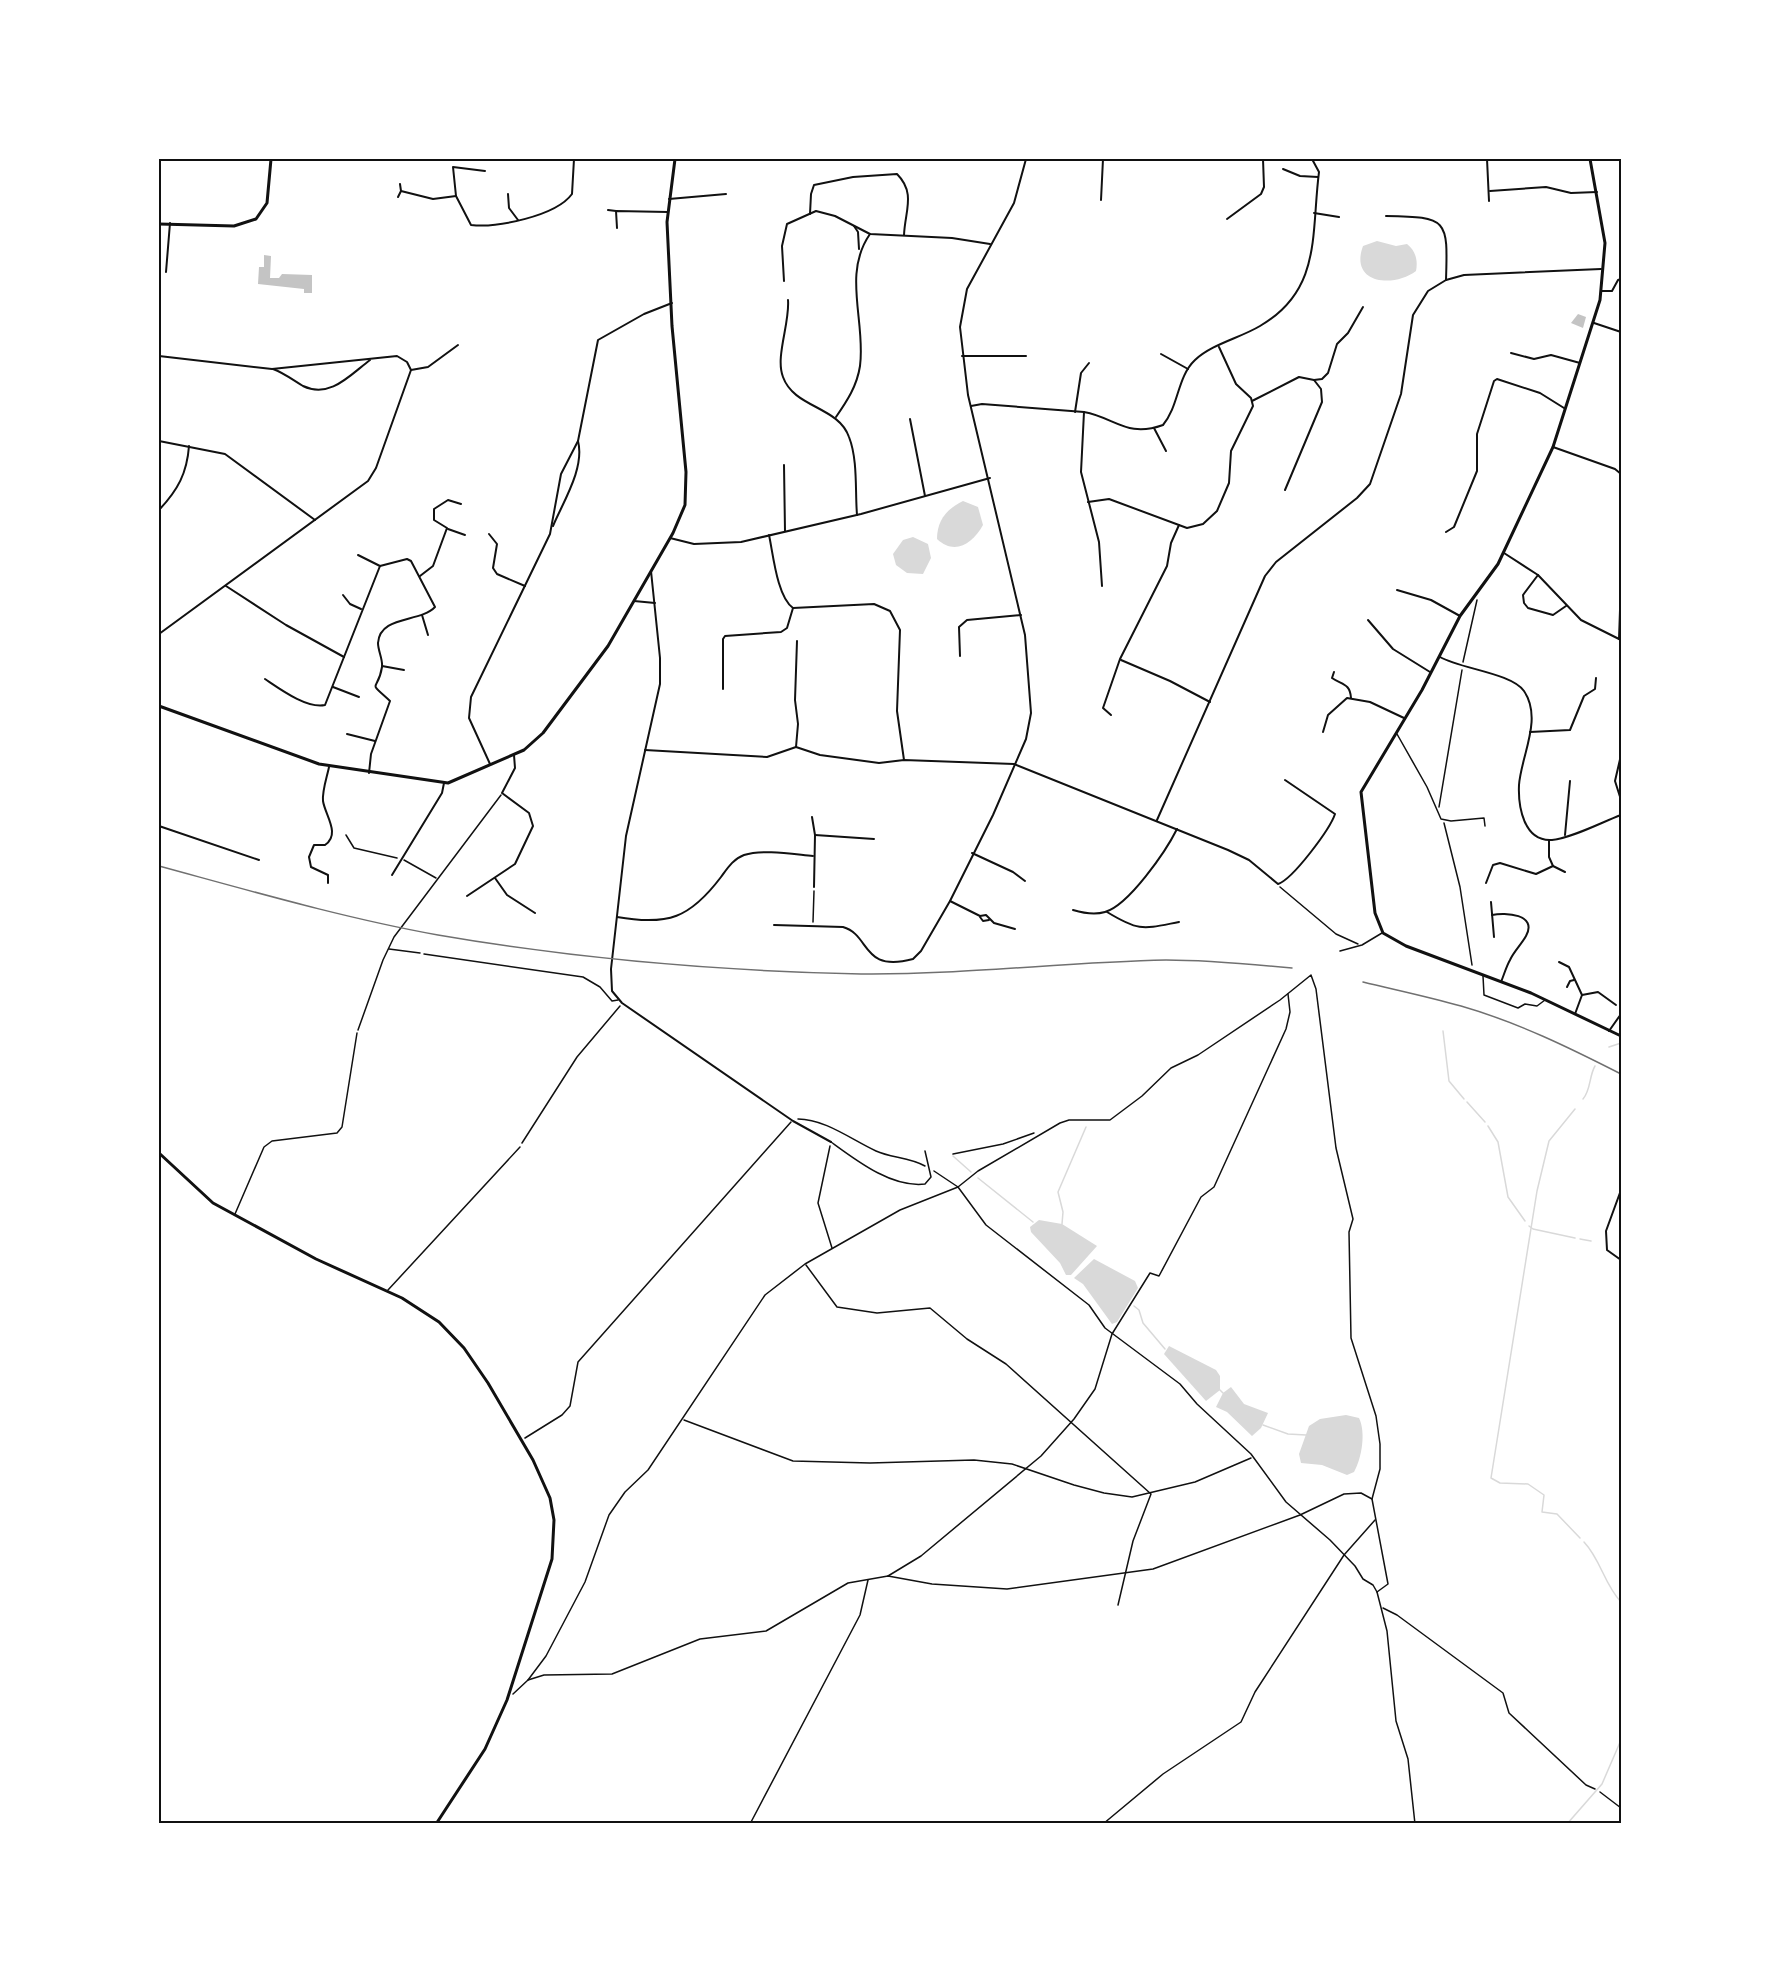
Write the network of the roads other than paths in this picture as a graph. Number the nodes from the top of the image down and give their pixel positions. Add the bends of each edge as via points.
1 (271, 159) edge
2 (574, 159) edge
3 (675, 159) edge
4 (1026, 159) edge
5 (1103, 159) edge
6 (1265, 159) edge
7 (1312, 159) edge
8 (1487, 159) edge
9 (1590, 159) edge
10 (1283, 169) dead end
11 (485, 171) dead end
12 (1318, 177) junction
13 (400, 184) dead end
14 (1490, 190) junction
15 (402, 191) junction
16 (1597, 192) junction
17 (508, 194) dead end
18 (726, 194) dead end
19 (456, 196) junction
20 (398, 197) dead end
21 (669, 199) junction
22 (1101, 200) dead end
23 (1489, 201) dead end
24 (608, 210) dead end
25 (616, 211) junction
26 (668, 212) junction
27 (1314, 213) junction
28 (810, 214) junction
29 (1386, 216) dead end
30 (1339, 217) dead end
31 (1227, 219) dead end
32 (518, 220) junction
33 (170, 223) junction
34 (159, 224) edge
35 (853, 225) junction
36 (617, 228) dead end
37 (870, 234) junction
38 (904, 235) junction
39 (990, 244) junction
40 (860, 249) junction
41 (1603, 269) junction
42 (166, 272) dead end
43 (1621, 279) edge
44 (1446, 280) junction
45 (784, 281) dead end
46 (1601, 291) junction
47 (788, 300) dead end
48 (672, 303) junction
49 (1363, 307) dead end
50 (1594, 323) junction
51 (1621, 332) edge
52 (458, 345) dead end
53 (1219, 347) junction
54 (1511, 353) dead end
55 (1161, 354) dead end
56 (159, 356) edge
57 (962, 356) junction
58 (1026, 356) dead end
59 (370, 360) junction
60 (1089, 363) dead end
61 (1580, 363) junction
62 (272, 369) junction
63 (1188, 369) junction
64 (411, 370) junction
65 (1314, 380) junction
66 (1252, 401) junction
67 (971, 406) junction
68 (1564, 408) junction
69 (1075, 412) junction
70 (1084, 412) junction
71 (836, 418) junction
72 (910, 419) dead end
73 (1154, 428) junction
74 (159, 441) edge
75 (578, 441) junction
76 (189, 446) junction
77 (1553, 447) junction
78 (1166, 451) dead end
79 (784, 465) dead end
80 (1621, 474) edge
81 (990, 478) junction
82 (1286, 490) dead end
83 (925, 496) junction
84 (1088, 502) junction
85 (461, 504) dead end
86 (159, 510) edge
87 (857, 515) junction
88 (315, 520) junction
89 (1179, 525) junction
90 (447, 528) junction
91 (785, 531) junction
92 (1446, 532) dead end
93 (489, 534) dead end
94 (550, 534) junction
95 (465, 535) dead end
96 (768, 535) junction
97 (670, 538) junction
98 (1504, 553) junction
99 (358, 555) dead end
100 (380, 566) junction
101 (651, 571) junction
102 (1538, 575) junction
103 (420, 576) junction
104 (1621, 578) edge
105 (226, 586) junction
106 (525, 586) junction
107 (1102, 586) dead end
108 (1397, 590) dead end
109 (1620, 594) edge
110 (343, 595) dead end
111 (634, 602) junction
112 (655, 603) junction
113 (1566, 606) junction
114 (793, 608) junction
115 (361, 609) junction
116 (1620, 610) edge
117 (422, 615) junction
118 (1021, 615) junction
119 (1460, 616) junction
120 (1368, 620) dead end
121 (159, 634) edge
122 (428, 635) dead end
123 (1620, 640) edge
124 (797, 641) dead end
125 (960, 656) dead end
126 (1438, 656) junction
127 (344, 657) junction
128 (1120, 659) junction
129 (382, 666) junction
130 (404, 670) dead end
131 (1334, 672) dead end
132 (1430, 672) junction
133 (1596, 678) dead end
134 (265, 679) dead end
135 (333, 687) junction
136 (723, 689) dead end
137 (359, 697) dead end
138 (1351, 698) junction
139 (1210, 702) junction
140 (159, 706) edge
141 (1111, 715) dead end
142 (1405, 718) junction
143 (1323, 732) dead end
144 (1395, 732) junction
145 (1530, 732) junction
146 (347, 734) dead end
147 (375, 741) junction
148 (796, 747) junction
149 (645, 750) junction
150 (514, 754) junction
151 (1621, 755) edge
152 (904, 760) junction
153 (1014, 764) junction
154 (490, 765) junction
155 (329, 767) junction
156 (369, 773) junction
157 (1285, 780) dead end
158 (1570, 781) dead end
159 (444, 783) junction
160 (1621, 800) edge
161 (1621, 814) edge
162 (812, 817) dead end
163 (1157, 820) junction
164 (159, 826) edge
165 (1485, 826) dead end
166 (1177, 829) junction
167 (815, 835) junction
168 (1564, 836) junction
169 (874, 839) dead end
170 (1549, 840) junction
171 (972, 853) junction
172 (813, 856) junction
173 (259, 860) dead end
174 (1553, 866) junction
175 (1565, 872) dead end
176 (392, 875) dead end
177 (495, 878) junction
178 (1025, 880) dead end
179 (328, 883) dead end
180 (1486, 883) dead end
181 (814, 887) road end
182 (468, 896) dead end
183 (950, 901) junction
184 (1491, 902) dead end
185 (1073, 910) dead end
186 (1107, 912) junction
187 (536, 914) dead end
188 (1492, 915) junction
189 (980, 916) junction
190 (617, 917) junction
191 (988, 920) junction
192 (1179, 922) dead end
193 (774, 925) dead end
194 (1015, 929) dead end
195 (1383, 933) junction
196 (1494, 937) dead end
197 (1340, 951) dead end
198 (424, 954) road end
199 (1559, 963) dead end
200 (1483, 975) junction
201 (1574, 980) junction
202 (1501, 982) junction
203 (1567, 987) dead end
204 (1582, 995) junction
205 (618, 1000) junction
206 (1545, 1000) junction
207 (1616, 1005) dead end
208 (1575, 1014) junction
209 (1621, 1014) edge
210 (1609, 1031) junction
211 (357, 1033) road end
212 (1621, 1036) edge
213 (831, 1142) joint
214 (520, 1147) road end
215 (925, 1151) dead end
216 (159, 1153) edge
217 (1621, 1190) edge
218 (235, 1215) junction
219 (1621, 1260) edge
220 (388, 1291) junction
221 (1621, 1777) edge
222 (1621, 1786) edge
223 (436, 1824) edge

1 - 33 street via 267,203 256,219 234,226
2 - 32 street via 574,187 568,201
3 - 21 street
4 - 39 street via 1014,203
5 - 22 street
6 - 31 street via 1261,194
7 - 12 street
8 - 14 street
9 - 16 street
10 - 12 street via 1300,176
11 - 19 street via 453,167
12 - 27 street
13 - 15 street
14 - 16 street via 1546,187 1571,193
14 - 23 street
15 - 19 street via 433,199
15 - 20 street
16 - 41 street via 1604,223
17 - 32 street via 509,208
18 - 21 street
19 - 32 street via 471,225
21 - 26 street
24 - 25 street
25 - 26 street
25 - 36 street
26 - 48 street
27 - 30 street
27 - 53 street via 1308,271 1302,286 1267,322
28 - 35 street via 816,211
28 - 38 street via 814,185 897,174 907,184 909,199
28 - 45 street via 787,224 782,246
29 - 44 street via 1420,217 1446,232
33 - 34 street
33 - 42 street
35 - 37 street
35 - 40 street
37 - 38 street
37 - 40 street
38 - 39 street
39 - 57 street via 967,289 960,327
40 - 71 street via 856,292 860,365 854,389
41 - 44 street via 1473,274
41 - 46 street
43 - 46 street via 1612,291
44 - 139 street via 1428,291 1413,315 1401,394 1370,484 1276,562 1265,576
46 - 50 street
47 - 71 street via 781,360 784,381 802,399
48 - 75 street via 598,340
48 - 97 street via 686,483 685,505
49 - 65 street via 1337,344 1328,373
50 - 51 street
50 - 61 street
52 - 64 street via 428,367
53 - 63 street
53 - 66 street via 1236,384
54 - 61 street via 1533,359 1551,355
55 - 63 street
56 - 62 street
57 - 58 street
57 - 67 street
59 - 62 street
59 - 62 street via 340,384 326,389 312,390
59 - 64 street via 397,356
60 - 69 street via 1080,378
61 - 68 street
63 - 73 street via 1170,417
64 - 88 street via 371,477
65 - 66 street via 1299,377
65 - 82 street via 1321,389 1322,402
66 - 89 street via 1253,410 1231,451 1229,483 1216,511 1198,526
67 - 69 street
67 - 81 street
68 - 77 street
68 - 92 street via 1540,393 1494,381 1477,434 1474,478 1454,526
69 - 70 street
70 - 73 street via 1127,429
70 - 84 street via 1081,472
71 - 87 street via 851,445
72 - 83 street
73 - 78 street
74 - 76 street
75 - 94 street via 561,474
75 - 94 street via 578,465
76 - 86 street via 181,483
76 - 88 street via 225,454
77 - 80 street
77 - 98 street
79 - 91 street
81 - 83 street
81 - 118 street
83 - 87 street
84 - 89 street via 1109,499
84 - 107 street via 1099,542
85 - 90 street via 448,500 434,509 434,520
87 - 91 street
88 - 105 street
89 - 128 street via 1167,566
90 - 95 street
90 - 103 street via 433,566
91 - 96 street
93 - 106 street via 497,544 493,568 497,574
94 - 106 street
96 - 97 street via 741,542 706,544
96 - 114 street via 776,573
97 - 101 street
98 - 102 street
98 - 119 street
99 - 100 street
100 - 103 street via 411,561
100 - 115 street
101 - 111 street
101 - 112 street
102 - 113 street
102 - 113 street via 1523,595 1528,608 1553,615
103 - 117 street via 435,607
104 - 109 street
105 - 121 street
105 - 127 street
106 - 154 street via 468,708
108 - 119 street via 1431,600
110 - 115 street
111 - 112 street
111 - 150 street via 600,658 543,733
112 - 149 street via 661,671
113 - 123 street via 1581,620
114 - 136 street via 787,628 781,632 725,636
114 - 152 street via 874,604 894,616 900,635 897,711
115 - 127 street
116 - 123 street
117 - 122 street
117 - 129 street via 385,629 378,643
118 - 125 street via 967,620 959,627
118 - 153 street via 1030,668 1031,713 1026,739
119 - 126 street
120 - 132 street via 1393,650
124 - 148 street
126 - 132 street
126 - 145 street via 1519,686 1528,700
127 - 135 street
128 - 139 street
128 - 141 street via 1103,708
129 - 130 street
129 - 147 street via 375,691 390,701
131 - 138 street via 1332,678 1346,684
132 - 142 street
133 - 145 street via 1594,689 1584,696 1570,730
134 - 135 street via 320,707 326,705
135 - 137 street
138 - 142 street
138 - 143 street via 1328,715
139 - 163 street
140 - 155 street
142 - 144 street
144 - 165 lane via 1443,821 1484,818
144 - 195 street via 1366,781 1360,800 1375,913
145 - 170 street via 1519,783 1521,812 1529,830
146 - 147 street
147 - 156 street
148 - 149 street via 767,757
148 - 152 street via 820,755 879,763
149 - 190 street via 626,836
150 - 154 street
150 - 177 street via 515,768 502,794 529,813 533,823 518,860
151 - 160 street via 1615,781
152 - 153 street
153 - 163 street
153 - 171 street
154 - 159 street
155 - 156 street
155 - 179 street via 323,798 332,828 330,841 314,845 309,857 311,867 328,875
156 - 159 street
157 - 166 street via 1335,814 1307,856 1278,884 1245,858
158 - 168 street
159 - 176 street via 442,793
161 - 168 street
162 - 167 street
163 - 166 street
164 - 173 street
166 - 186 street via 1149,872
167 - 169 street
167 - 172 street
168 - 170 street
170 - 174 street
171 - 178 street
171 - 183 street
172 - 181 street
172 - 190 street via 744,855 732,863 702,901 684,914 662,919
174 - 175 street
174 - 180 street via 1536,874 1500,862 1493,865
177 - 182 street
177 - 187 street via 507,895
183 - 189 street
183 - 193 street via 921,951 909,960 877,959 848,929
184 - 188 street
185 - 186 street
186 - 192 street via 1148,929
188 - 196 street
188 - 202 street via 1514,914 1528,927
189 - 191 street via 983,921
189 - 191 street via 986,915
190 - 205 street via 610,986
191 - 194 street
195 - 197 lane
195 - 200 street
198 - 205 lane via 584,977 612,1001
199 - 201 street via 1569,967
200 - 202 street
200 - 206 lane via 1484,995 1518,1008 1526,1004 1537,1006
201 - 203 street
201 - 204 street
202 - 206 street
204 - 207 street via 1598,992
204 - 208 street
205 - 213 street
206 - 208 street
208 - 210 street
209 - 210 street
210 - 212 street
211 - 218 lane via 342,1127 337,1133 272,1141 264,1148
213 - 215 lane via 905,1184 925,1184 931,1178
214 - 220 lane
216 - 218 street via 195,1189
217 - 219 street via 1604,1239 1607,1250
218 - 220 street
220 - 223 street via 432,1316 459,1343 483,1376 534,1460 554,1520 554,1543 539,1605 507,1700 485,1749
221 - 222 lane

